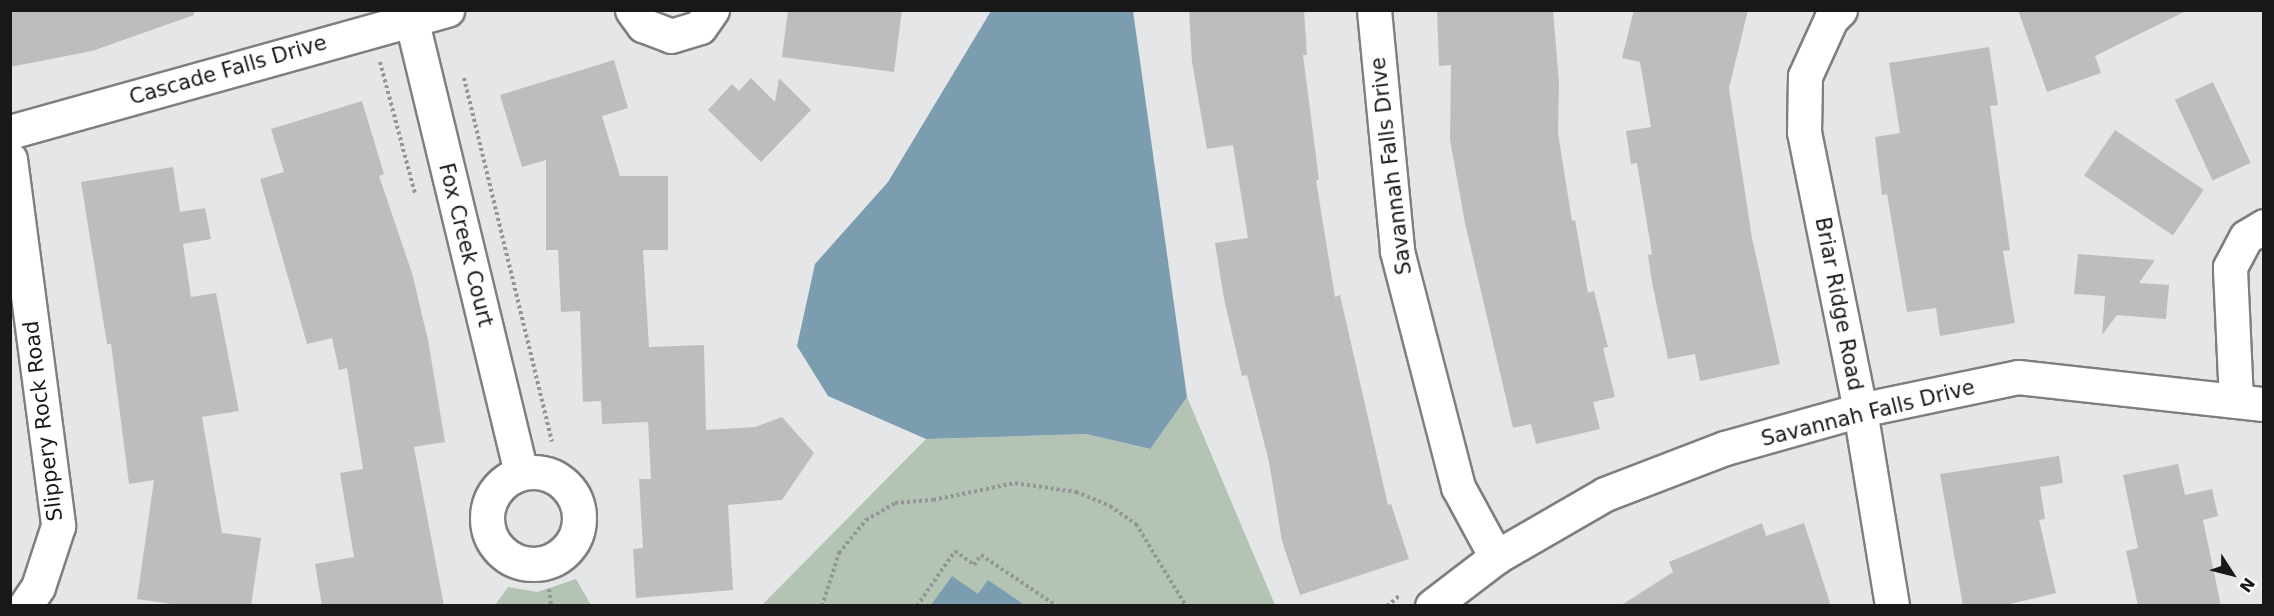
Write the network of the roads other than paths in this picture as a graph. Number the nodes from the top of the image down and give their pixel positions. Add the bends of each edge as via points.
1 (447, 10) edge
2 (632, 10) edge
3 (711, 10) edge
4 (1374, 10) edge
5 (1840, 10) edge
6 (411, 18) junction
7 (10, 132) edge
8 (10, 159) edge
9 (2264, 226) edge
10 (2250, 403) edge
11 (1860, 410) junction
12 (520, 473) dead end
13 (1496, 557) junction
14 (25, 606) edge
15 (1432, 606) edge
16 (1892, 606) edge

1 - 6 street, Cascade Falls Drive
2 - 3 street via 643,25 671,36 700,27
4 - 13 street, Savannah Falls Drive via 1397,251 1458,487
5 - 11 street, Briar Ridge Road via 1831,19 1804,76 1804,132
6 - 7 street, Cascade Falls Drive
6 - 12 street, Fox Creek Court
8 - 14 street, Slippery Rock Road via 58,526 38,587
9 - 10 street via 2246,237 2230,267
10 - 11 street, Savannah Falls Drive via 2018,377
11 - 13 street, Savannah Falls Drive via 1725,448 1605,494
11 - 16 street, Briar Ridge Road
13 - 15 street, Savannah Falls Drive

